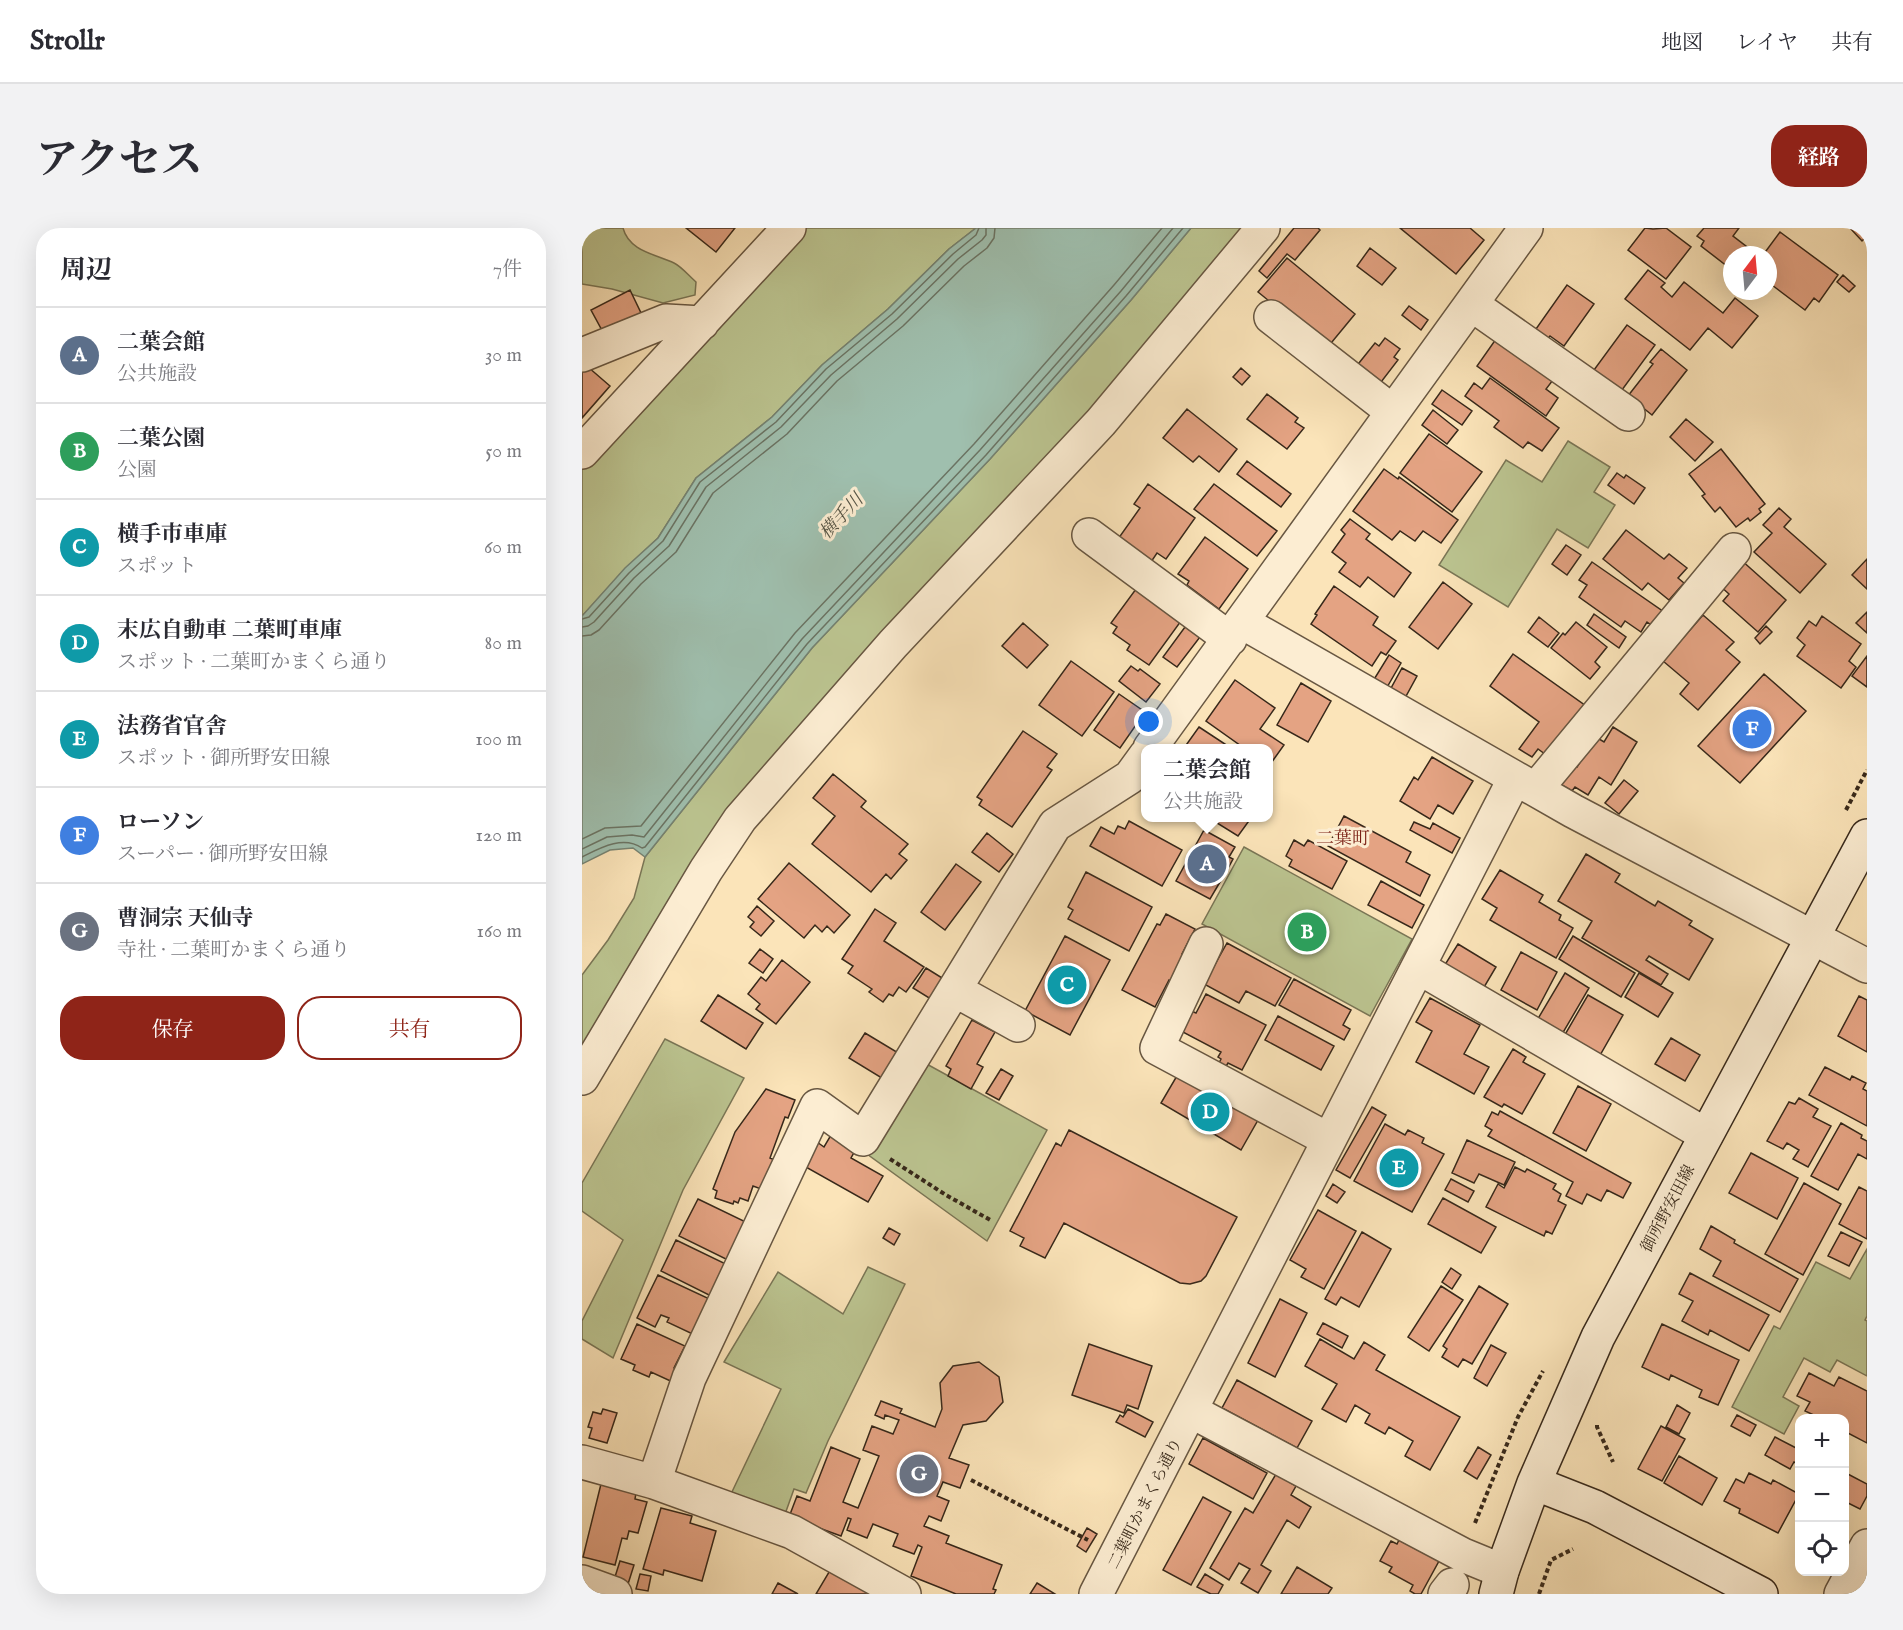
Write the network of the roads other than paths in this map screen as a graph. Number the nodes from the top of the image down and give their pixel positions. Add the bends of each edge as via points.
1 (789, 228) edge
2 (1263, 228) edge
3 (1527, 228) edge
4 (1471, 304) junction
5 (1272, 317) dead end
6 (702, 323) junction
7 (582, 355) edge
8 (1393, 412) junction
9 (1628, 414) dead end
10 (582, 452) edge
11 (1089, 535) dead end
12 (1734, 549) dead end
13 (1236, 630) junction
14 (1153, 744) edge
15 (1141, 762) edge
16 (1526, 784) junction
17 (1867, 836) edge
18 (1812, 938) junction
19 (1206, 944) dead end
20 (1867, 966) edge
21 (1418, 967) junction
22 (955, 990) junction
23 (1018, 1025) dead end
24 (582, 1078) edge
25 (1706, 1135) junction
26 (1329, 1140) junction
27 (1191, 1411) junction
28 (582, 1462) edge
29 (654, 1482) junction
30 (1534, 1483) junction
31 (1867, 1546) edge
32 (582, 1582) edge
33 (1499, 1583) edge
34 (615, 1594) edge
35 (904, 1594) edge
36 (1096, 1594) edge
37 (1761, 1594) edge
38 (1841, 1594) edge

1 - 6 street
2 - 24 street via 1101,422 893,644 740,819
3 - 4 street
4 - 8 street
4 - 9 street
5 - 8 street
6 - 7 street via 666,321
6 - 10 street
8 - 13 street
11 - 13 street
12 - 16 street, 二葉町かまくら通り
13 - 14 street
13 - 16 street
15 - 22 street via 1130,777 1055,825
16 - 18 street
16 - 21 street, 二葉町かまくら通り
17 - 18 street, 御所野安田線
18 - 20 street
18 - 25 street, 御所野安田線
19 - 26 street via 1157,1048
21 - 25 street
21 - 26 street, 二葉町かまくら通り
22 - 23 street
22 - 29 street via 863,1138 817,1106 689,1378
25 - 30 street, 御所野安田線 via 1598,1337
26 - 27 street, 二葉町かまくら通り
27 - 33 street via 1463,1554
27 - 36 street, 二葉町かまくら通り
28 - 29 street
29 - 35 street via 792,1532
30 - 33 street, 御所野安田線
30 - 37 street via 1595,1507
31 - 38 street
32 - 34 street

